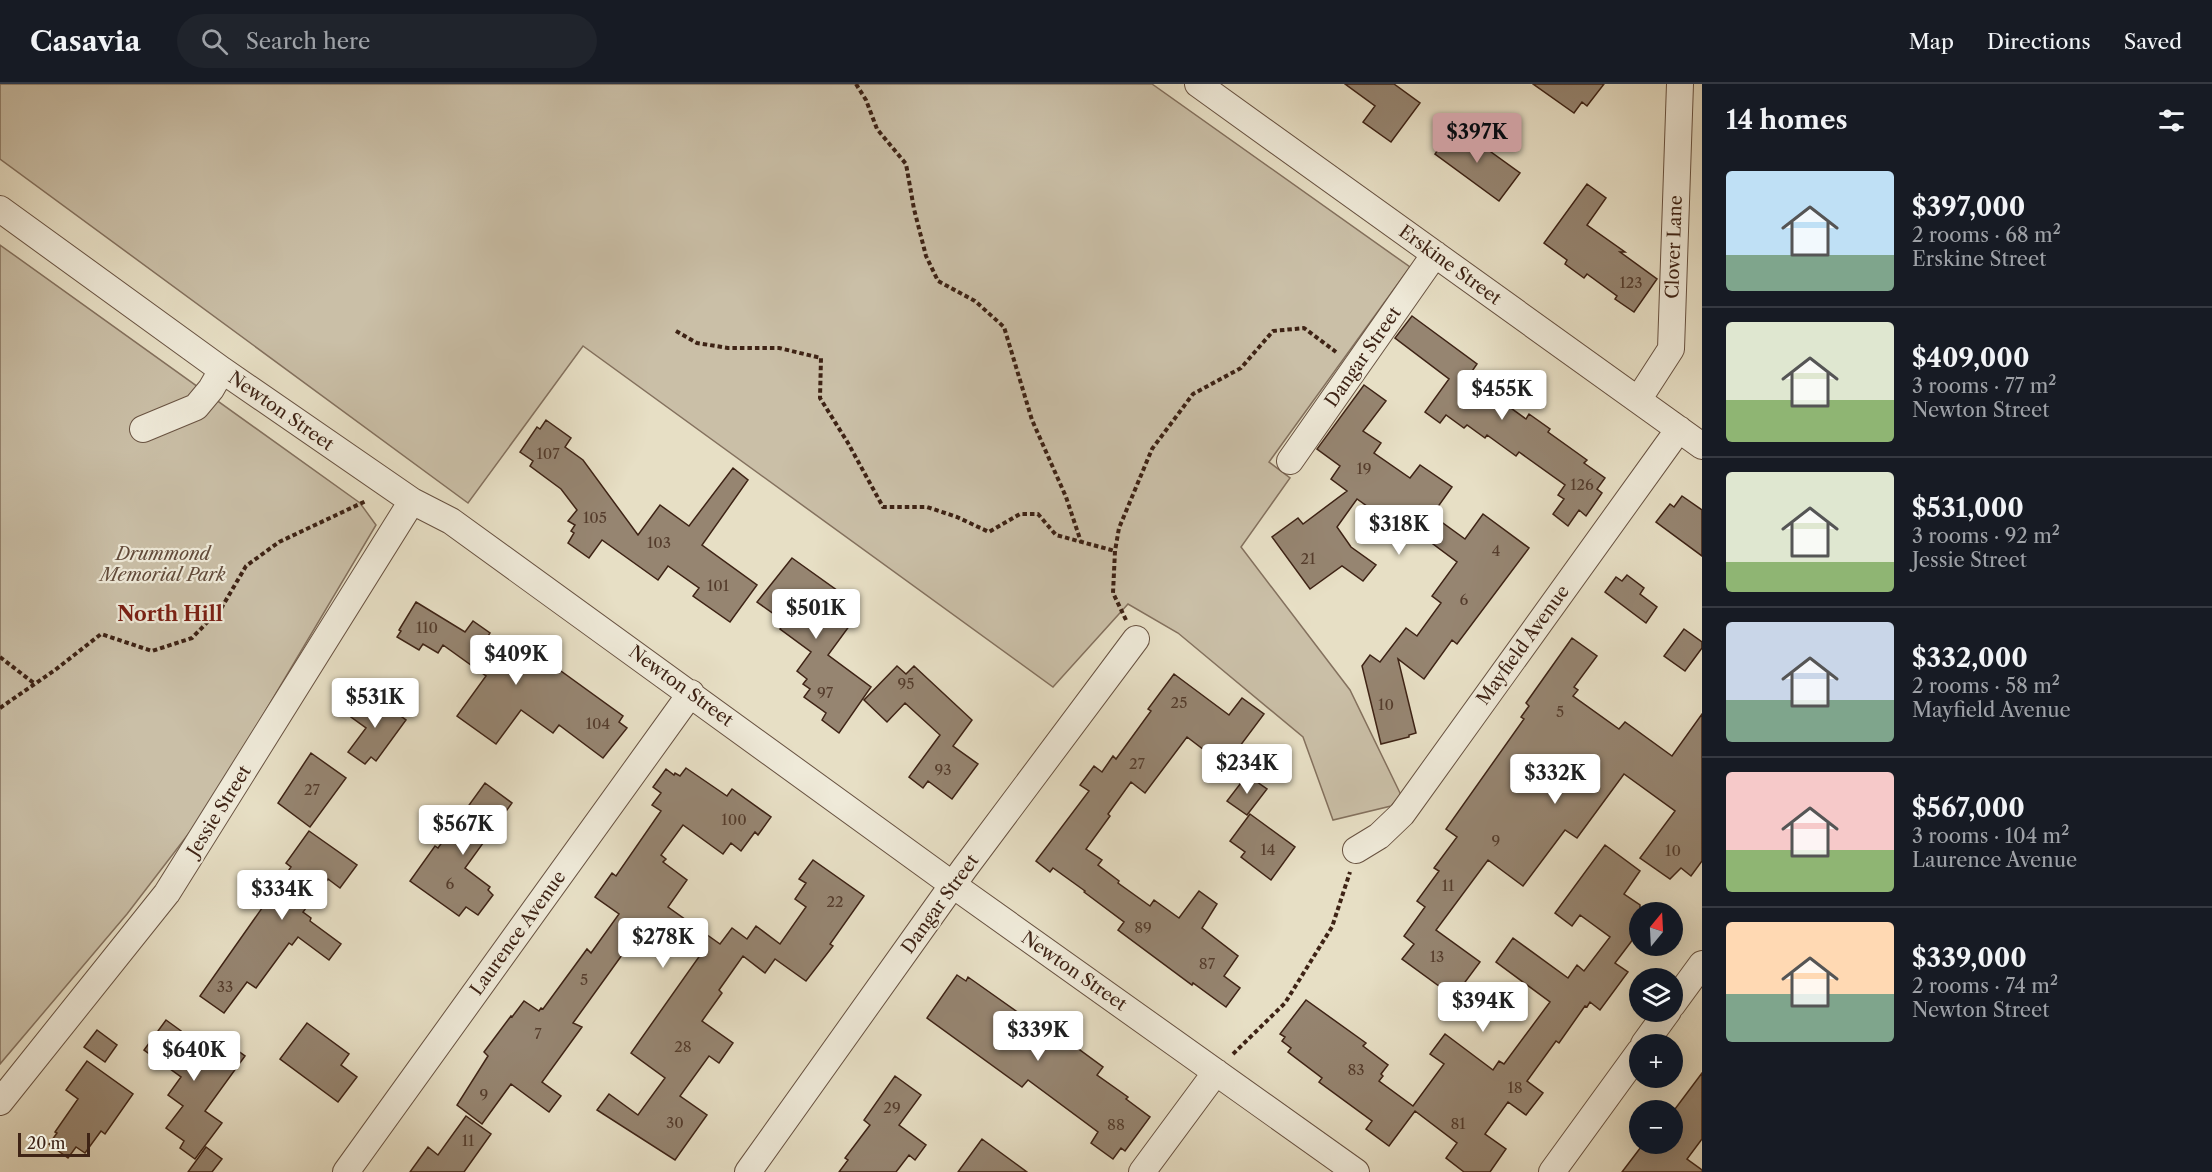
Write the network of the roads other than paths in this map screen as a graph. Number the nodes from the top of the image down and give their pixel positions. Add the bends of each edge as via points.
1 (1198, 84) edge
2 (1680, 84) edge
3 (0, 209) edge
4 (1435, 254) junction
5 (222, 370) junction
6 (1638, 400) junction
7 (143, 429) dead end
8 (1679, 429) junction
9 (1702, 446) edge
10 (1290, 460) dead end
11 (412, 501) junction
12 (1136, 639) road end
13 (691, 693) junction
14 (1356, 850) dead end
15 (953, 885) junction
16 (1702, 964) edge
17 (1683, 990) edge
18 (1223, 1064) junction
19 (1629, 1065) edge
20 (0, 1102) edge
21 (346, 1172) edge
22 (748, 1172) edge
23 (1142, 1172) edge
24 (1356, 1172) edge
25 (1551, 1172) edge

1 - 4 street, Erskine Street
2 - 6 street, Clover Lane via 1671,349
3 - 5 street, Newton Street
4 - 6 street, Erskine Street
4 - 10 street, Dangar Street
5 - 7 street via 196,407
5 - 11 street, Newton Street
6 - 8 street, Erskine Street
8 - 9 street, Erskine Street
8 - 14 street, Mayfield Avenue via 1402,814 1379,836
11 - 13 street, Newton Street via 451,521
11 - 20 street, Jessie Street via 167,894
12 - 15 street, Dangar Street
13 - 15 street, Newton Street
13 - 21 street, Laurence Avenue
15 - 18 street, Newton Street
15 - 22 street, Dangar Street
16 - 17 street
18 - 23 street
18 - 24 street, Newton Street
19 - 25 street

